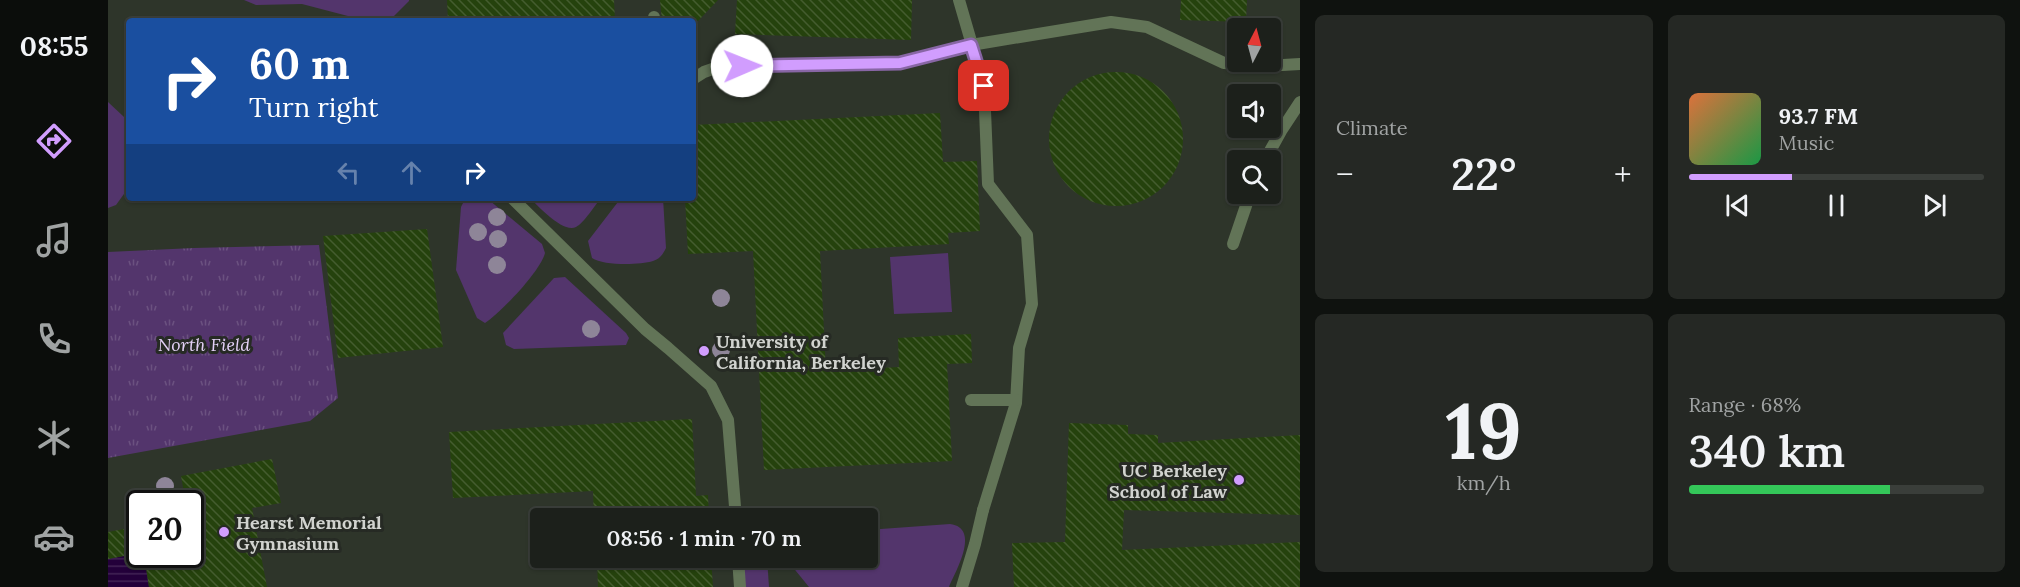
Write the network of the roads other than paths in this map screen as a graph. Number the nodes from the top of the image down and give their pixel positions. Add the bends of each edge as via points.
1 (958, 0) edge
2 (971, 45) junction
3 (1300, 64) edge
4 (696, 77) edge
5 (1300, 102) edge
6 (1271, 150) edge
7 (515, 201) edge
8 (1247, 204) edge
9 (1233, 244) dead end
10 (971, 400) dead end
11 (1016, 400) junction
12 (735, 508) edge
13 (739, 568) edge
14 (740, 587) edge
15 (962, 587) edge

1 - 2 street
2 - 3 street via 1111,22 1147,27 1224,63
2 - 4 street via 900,63 721,66
2 - 11 street via 984,86 988,184 1027,236 1032,304 1019,348
5 - 6 street
7 - 12 street via 645,329 711,386 728,420
8 - 9 street
10 - 11 street
11 - 15 street
13 - 14 street

